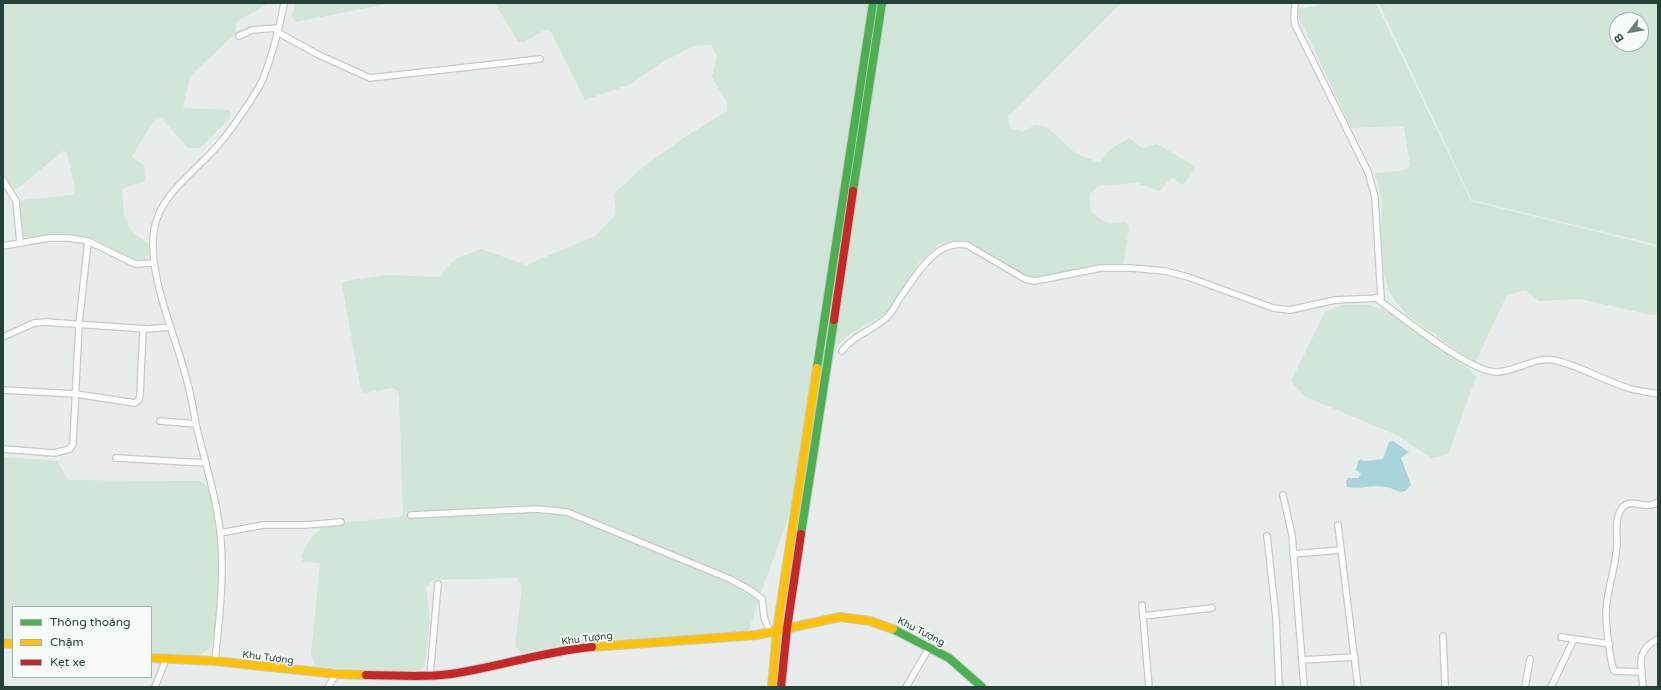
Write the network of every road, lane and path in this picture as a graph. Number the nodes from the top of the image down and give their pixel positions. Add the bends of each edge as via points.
1 (284, 3) edge
2 (873, 3) edge
3 (882, 3) edge
4 (1295, 3) edge
5 (277, 30) junction
6 (239, 36) dead end
7 (540, 59) dead end
8 (3, 180) edge
9 (88, 241) junction
10 (20, 242) junction
11 (3, 246) edge
12 (154, 263) junction
13 (1376, 298) junction
14 (79, 324) junction
15 (171, 327) junction
16 (144, 329) junction
17 (3, 337) edge
18 (842, 351) dead end
19 (3, 390) edge
20 (76, 394) junction
21 (1658, 394) edge
22 (160, 421) dead end
23 (196, 424) junction
24 (3, 449) edge
25 (116, 458) dead end
26 (206, 463) junction
27 (1283, 495) dead end
28 (1658, 502) edge
29 (411, 515) dead end
30 (341, 522) dead end
31 (1338, 525) dead end
32 (220, 533) junction
33 (1267, 536) dead end
34 (1341, 550) junction
35 (1294, 554) junction
36 (438, 584) dead end
37 (1142, 605) dead end
38 (1212, 608) dead end
39 (1143, 616) junction
40 (787, 628) junction
41 (774, 631) junction
42 (1443, 636) dead end
43 (1561, 637) dead end
44 (1574, 639) junction
45 (1658, 639) edge
46 (1610, 644) junction
47 (929, 648) junction
48 (1355, 657) junction
49 (152, 658) edge
50 (166, 659) junction
51 (1530, 659) dead end
52 (1302, 660) junction
53 (215, 661) junction
54 (1642, 672) junction
55 (336, 674) junction
56 (430, 676) junction
57 (155, 687) edge
58 (328, 687) edge
59 (772, 687) edge
60 (781, 687) edge
61 (906, 687) edge
62 (982, 687) edge
63 (1149, 687) edge
64 (1279, 687) edge
65 (1304, 687) edge
66 (1358, 687) edge
67 (1446, 687) edge
68 (1525, 687) edge
69 (1551, 687) edge
70 (1643, 687) edge

1 - 5 street
2 - 41 main road
3 - 40 main road
4 - 13 street via 1296,25 1368,172 1375,197 1382,295
5 - 6 street via 252,30
5 - 7 street via 319,55 370,78
5 - 12 street via 261,84 220,143 160,210 154,228
8 - 10 street via 16,201
9 - 10 street via 49,238
9 - 12 street via 135,264
9 - 14 street
10 - 11 street
12 - 15 street
13 - 18 street via 1335,300 1308,307 1273,308 1188,277 1165,271 1131,268 1101,268 1035,281 1025,279 967,245 959,243 949,245 933,256 886,318 858,335
13 - 21 street via 1418,330 1475,366 1494,372 1509,371 1545,359 1553,360 1586,370 1628,388
14 - 16 street
14 - 17 street via 34,323
14 - 20 street
15 - 16 street
15 - 23 street via 188,381
16 - 20 street via 139,400 135,402
19 - 20 street
20 - 24 street via 73,444 70,449 54,453
22 - 23 street
23 - 26 street
25 - 26 street
26 - 32 street
27 - 35 street via 1289,516
28 - 46 street via 1650,506 1629,503 1619,512 1617,546 1606,615
29 - 41 street via 537,509 567,512 687,560 750,590 762,599 764,617
30 - 32 street via 263,525
31 - 34 street
32 - 53 street via 222,585
33 - 64 street via 1276,618
34 - 35 street
34 - 48 street
35 - 52 street
36 - 56 street
37 - 39 street
38 - 39 street
39 - 63 street
40 - 41 main road, Khu Tượng
40 - 47 main road, Khu Tượng via 840,617 870,621 898,630
40 - 60 main road
41 - 56 main road, Khu Tượng via 757,635 572,649 502,665
41 - 59 main road
42 - 67 street
43 - 44 street
44 - 46 street
44 - 69 street
45 - 54 street via 1643,650
46 - 54 street via 1614,671
47 - 61 street
47 - 62 main road, Khu Tượng via 949,658
48 - 52 street
48 - 66 street
49 - 50 main road, Khu Tượng
50 - 53 main road, Khu Tượng
50 - 57 street
51 - 68 street
52 - 65 street
53 - 55 main road, Khu Tượng
54 - 70 street
55 - 56 main road, Khu Tượng
55 - 58 street

